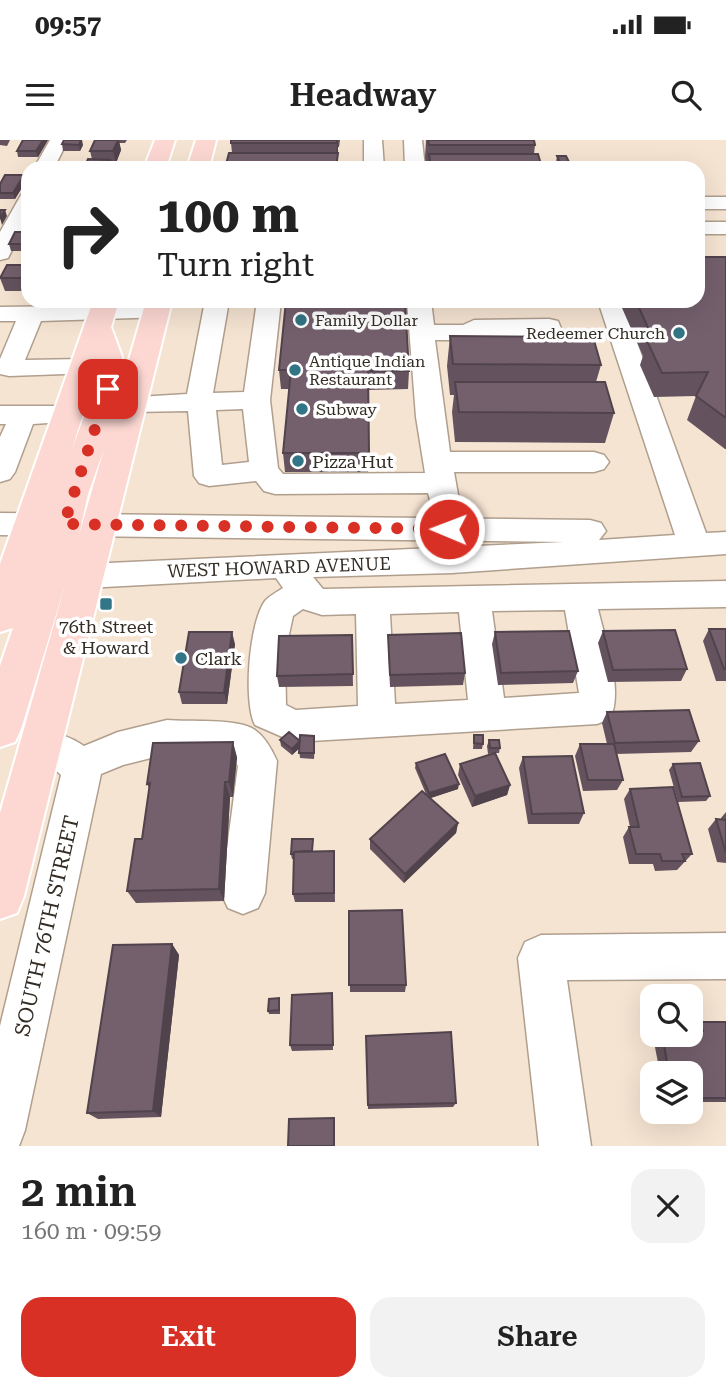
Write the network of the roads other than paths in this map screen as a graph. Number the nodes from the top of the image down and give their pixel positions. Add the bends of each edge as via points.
1 (59, 140) edge
2 (165, 140) edge
3 (206, 140) edge
4 (373, 140) edge
5 (414, 140) edge
6 (48, 161) edge
7 (158, 161) edge
8 (200, 161) edge
9 (374, 161) edge
10 (415, 161) edge
11 (705, 203) edge
12 (726, 203) edge
13 (21, 212) edge
14 (705, 228) edge
15 (726, 228) edge
16 (0, 253) edge
17 (142, 308) edge
18 (157, 308) edge
19 (216, 308) edge
20 (268, 308) edge
21 (420, 308) edge
22 (612, 308) edge
23 (32, 313) junction
24 (102, 313) edge
25 (0, 314) edge
26 (475, 332) dead end
27 (422, 333) junction
28 (84, 367) junction
29 (256, 400) junction
30 (201, 402) junction
31 (132, 404) junction
32 (6, 411) edge
33 (68, 415) junction
34 (594, 462) dead end
35 (264, 470) junction
36 (0, 472) edge
37 (49, 473) junction
38 (439, 473) junction
39 (100, 523) junction
40 (32, 524) edge
41 (240, 526) junction
42 (449, 529) junction
43 (690, 533) junction
44 (726, 533) edge
45 (726, 543) edge
46 (452, 561) junction
47 (274, 566) junction
48 (20, 576) edge
49 (86, 576) junction
50 (305, 590) junction
51 (726, 594) edge
52 (579, 597) junction
53 (474, 599) junction
54 (372, 600) junction
55 (0, 617) edge
56 (488, 716) junction
57 (377, 722) junction
58 (0, 729) edge
59 (59, 756) junction
60 (243, 893) dead end
61 (0, 896) edge
62 (726, 956) edge
63 (0, 1130) edge
64 (565, 1146) edge

1 - 6 street
2 - 7 main road
3 - 8 main road
4 - 9 street
5 - 10 street
11 - 12 street
13 - 16 street
14 - 15 street
17 - 24 street
18 - 31 main road, SOUTH 76TH STREET
19 - 30 street
20 - 29 street
21 - 27 street
22 - 43 street
23 - 24 street
23 - 25 street
23 - 28 street via 9,368
24 - 28 main road
24 - 40 main road via 109,354 108,389
26 - 27 street
27 - 38 street
28 - 33 main road
29 - 30 street
29 - 35 street
30 - 31 street
30 - 35 street via 209,476
31 - 39 main road, SOUTH 76TH STREET
32 - 33 street
32 - 36 street
33 - 37 main road
34 - 38 street
35 - 38 street via 275,484
36 - 37 street
37 - 40 main road
38 - 42 street
39 - 40 street, WEST HOWARD AVENUE
39 - 41 street, WEST HOWARD AVENUE
39 - 49 main road, SOUTH 76TH STREET
40 - 48 main road
40 - 49 main road via 61,541 71,568
41 - 42 street, WEST HOWARD AVENUE
41 - 47 street
42 - 43 street, WEST HOWARD AVENUE
42 - 46 street
43 - 44 street, WEST HOWARD AVENUE
45 - 46 street, WEST HOWARD AVENUE
46 - 47 street, WEST HOWARD AVENUE
47 - 49 street, WEST HOWARD AVENUE
47 - 50 street
48 - 49 street, WEST HOWARD AVENUE
48 - 55 main road
48 - 58 main road
49 - 59 main road, SOUTH 76TH STREET
50 - 54 street via 312,600
50 - 57 street via 278,609 267,653 268,714 294,726
51 - 52 street
52 - 53 street
52 - 56 street via 597,686 597,708
53 - 54 street
53 - 56 street
54 - 57 street
56 - 57 street
59 - 60 street via 167,737 241,741 258,761
59 - 61 main road, SOUTH 76TH STREET
59 - 63 street, SOUTH 76TH STREET via 81,774 80,785
62 - 64 street via 541,958

